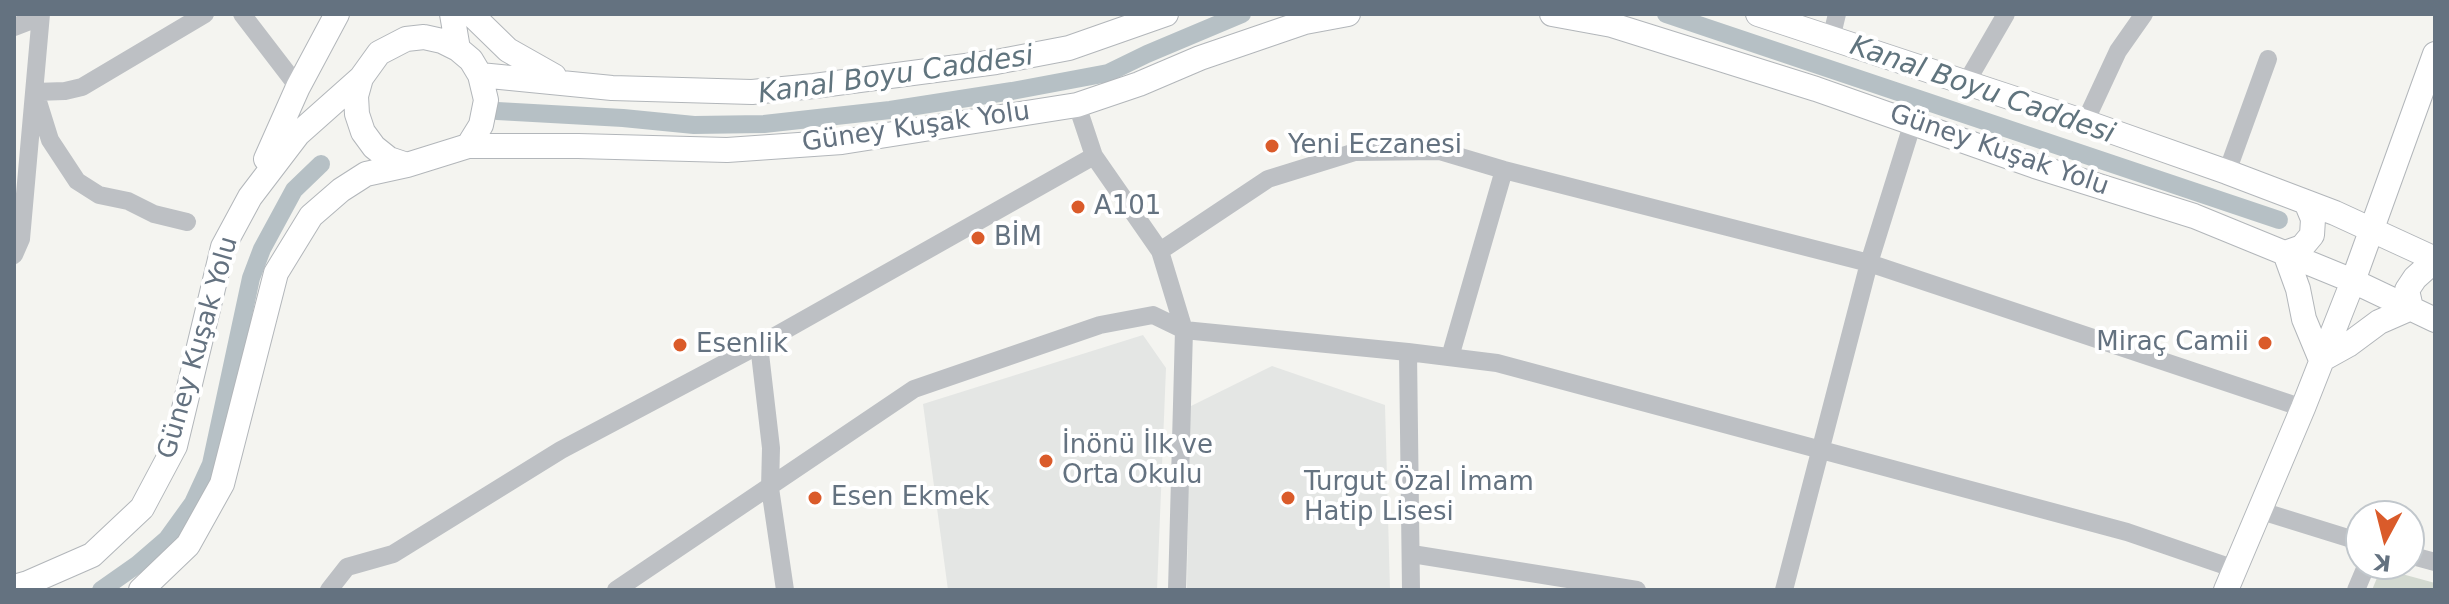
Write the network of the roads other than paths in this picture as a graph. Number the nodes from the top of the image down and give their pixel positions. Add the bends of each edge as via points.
1 (205, 14) edge
2 (242, 14) edge
3 (337, 14) edge
4 (415, 14) edge
5 (452, 14) edge
6 (471, 14) edge
7 (1166, 14) edge
8 (1348, 14) edge
9 (1552, 14) edge
10 (1758, 14) edge
11 (1837, 14) edge
12 (2006, 14) edge
13 (2144, 14) edge
14 (41, 16) edge
15 (14, 27) edge
16 (406, 39) junction
17 (1831, 39) junction
18 (458, 49) junction
19 (2435, 54) edge
20 (2268, 59) dead end
21 (480, 75) junction
22 (361, 78) junction
23 (567, 83) junction
24 (1966, 83) junction
25 (298, 87) junction
26 (35, 92) junction
27 (1077, 105) junction
28 (1913, 122) junction
29 (2085, 122) junction
30 (22, 125) edge
31 (468, 146) junction
32 (1094, 156) junction
33 (407, 165) junction
34 (1504, 170) junction
35 (2227, 172) junction
36 (250, 197) junction
37 (2306, 202) junction
38 (187, 222) dead end
39 (2372, 230) junction
40 (1160, 251) junction
41 (2285, 253) junction
42 (14, 255) edge
43 (2435, 260) edge
44 (1869, 263) junction
45 (2353, 281) junction
46 (2411, 308) junction
47 (2435, 320) edge
48 (1184, 330) junction
49 (759, 345) junction
50 (1408, 352) junction
51 (1450, 357) junction
52 (2321, 360) junction
53 (2303, 408) junction
54 (1821, 449) junction
55 (770, 488) junction
56 (2258, 510) junction
57 (2345, 537) edge
58 (1412, 554) junction
59 (2231, 579) edge
60 (14, 587) edge
61 (141, 590) edge
62 (329, 590) edge
63 (616, 590) edge
64 (785, 590) edge
65 (1177, 590) edge
66 (1411, 590) edge
67 (1637, 590) edge
68 (1784, 590) edge

1 - 26 street via 82,87
2 - 25 street
3 - 25 main road
4 - 16 main road
5 - 18 main road
6 - 23 main road via 508,50
7 - 23 main road, Güney Kuşak Yolu via 1069,48 814,86 693,92
8 - 27 main road, Güney Kuşak Yolu via 1290,27
9 - 28 main road, Güney Kuşak Yolu via 1612,25
10 - 17 main road, Güney Kuşak Yolu
11 - 17 street
12 - 24 street
13 - 29 street via 2118,51
14 - 15 street
14 - 26 street
16 - 18 main road via 424,37
16 - 22 main road via 379,53
17 - 24 main road, Güney Kuşak Yolu
18 - 21 main road
19 - 39 main road
20 - 35 street
21 - 23 main road, Güney Kuşak Yolu
21 - 31 main road via 486,100 481,125
22 - 33 main road via 356,105 363,132 389,159
22 - 36 main road, Güney Kuşak Yolu via 298,134
24 - 29 main road, Güney Kuşak Yolu
25 - 36 main road
26 - 30 street
26 - 38 street via 50,140 77,181 99,195
27 - 31 main road, Güney Kuşak Yolu via 842,142 727,150
27 - 32 street
28 - 41 main road, Güney Kuşak Yolu via 2194,216
28 - 44 street
29 - 35 main road, Güney Kuşak Yolu
30 - 42 street via 21,239
31 - 33 main road
32 - 40 street
32 - 49 street
33 - 61 main road, Güney Kuşak Yolu via 366,174 311,216 276,273 222,484 188,545
34 - 40 street via 1440,151 1355,152 1268,179
34 - 44 street
34 - 51 street
35 - 37 main road, Güney Kuşak Yolu
36 - 60 main road, Güney Kuşak Yolu via 223,247 175,446 142,508 92,555
37 - 39 main road, Güney Kuşak Yolu
37 - 41 main road via 2312,235 2302,247
39 - 43 main road, Güney Kuşak Yolu
39 - 45 main road
40 - 48 street
41 - 45 main road, Güney Kuşak Yolu
41 - 52 main road
43 - 46 main road via 2407,290
44 - 53 street
44 - 54 street
45 - 46 main road, Güney Kuşak Yolu
45 - 52 main road
46 - 47 main road, Güney Kuşak Yolu
46 - 52 main road
48 - 50 street
48 - 55 street via 1153,315 1100,325 914,389
48 - 65 street
49 - 55 street via 771,448
49 - 62 street via 561,450 393,554 347,567
50 - 51 street
50 - 58 street
51 - 54 street via 1497,363
52 - 53 main road
53 - 56 main road
54 - 59 street via 2127,532
54 - 68 street
55 - 63 street
55 - 64 street
56 - 57 street
56 - 59 main road
58 - 66 street
58 - 67 street

